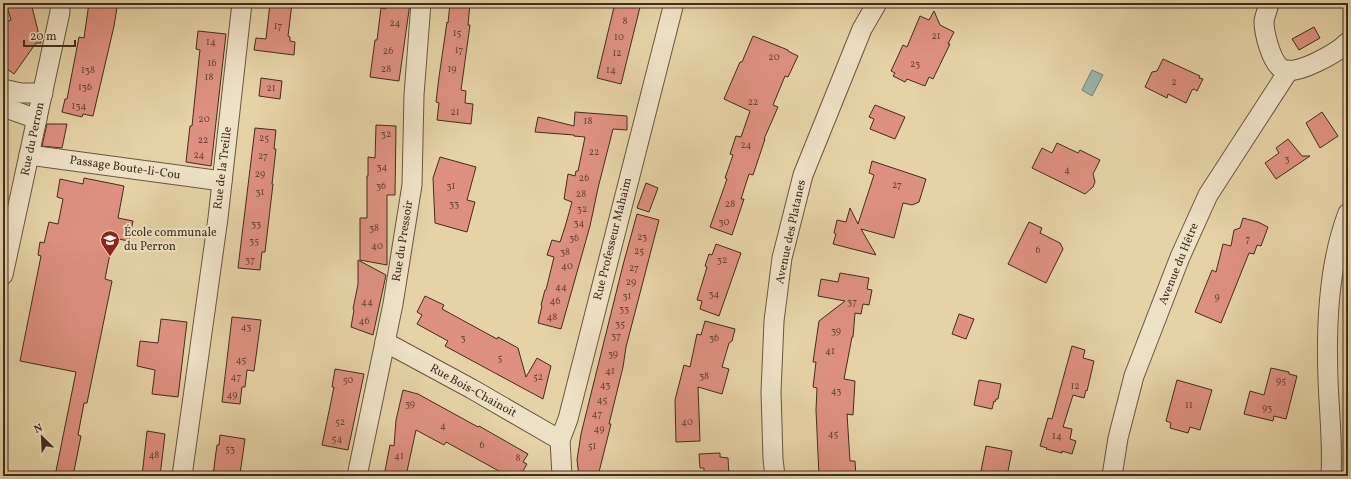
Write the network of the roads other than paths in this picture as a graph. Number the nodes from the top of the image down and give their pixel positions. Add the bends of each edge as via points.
1 (60, 3) edge
2 (242, 3) edge
3 (421, 3) edge
4 (674, 3) edge
5 (877, 3) edge
6 (1269, 3) edge
7 (1348, 42) edge
8 (1289, 70) junction
9 (3, 89) edge
10 (42, 94) junction
11 (3, 107) edge
12 (37, 119) junction
13 (29, 155) junction
14 (222, 181) junction
15 (1348, 213) edge
16 (3, 275) edge
17 (385, 342) junction
18 (560, 440) junction
19 (182, 476) edge
20 (357, 476) edge
21 (562, 476) edge
22 (775, 476) edge
23 (1112, 476) edge
24 (1331, 476) edge

1 - 10 street, Rue du Perron
2 - 14 street, Rue de la Treille
3 - 17 street, Rue du Pressoir via 414,95 412,185
4 - 18 street, Rue Professeur Mahaim via 568,420
5 - 22 street, Avenue des Platanes via 862,29 803,175 782,258 774,321 771,392
6 - 8 street via 1264,20 1270,50 1276,62
7 - 8 street via 1342,48 1310,65
8 - 23 street, Avenue du Hêtre via 1208,195 1180,257 1134,376 1118,438
9 - 10 street
10 - 12 street, Rue du Perron
11 - 12 street
12 - 13 street, Rue du Perron
13 - 14 street, Passage Boute-li-Cou
13 - 16 street, Rue du Perron
14 - 19 street, Rue de la Treille
15 - 24 street via 1336,253 1328,334
17 - 18 street, Rue Bois-Chainoit
17 - 20 street, Rue du Pressoir
18 - 21 street, Rue Professeur Mahaim

